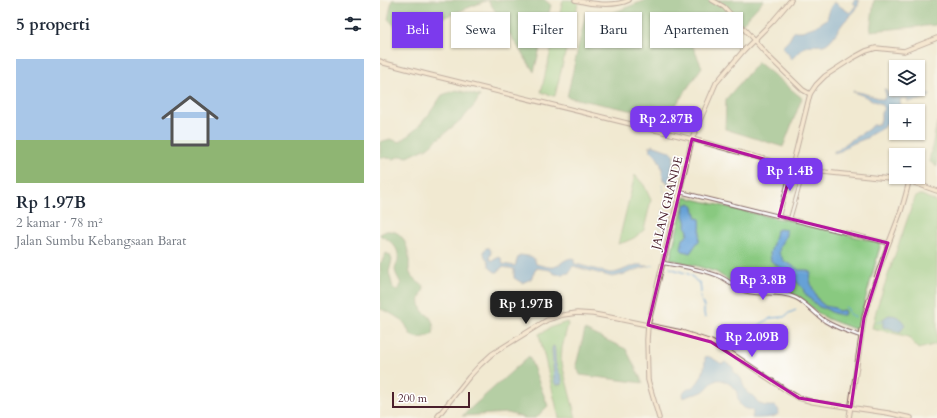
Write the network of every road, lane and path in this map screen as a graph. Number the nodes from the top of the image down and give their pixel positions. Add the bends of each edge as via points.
1 (575, 0) edge
2 (629, 0) edge
3 (712, 0) edge
4 (792, 0) edge
5 (937, 38) edge
6 (754, 40) junction
7 (380, 61) edge
8 (810, 94) junction
9 (692, 139) junction
10 (792, 167) junction
11 (804, 170) junction
12 (889, 179) edge
13 (908, 184) edge
14 (917, 184) edge
15 (680, 192) junction
16 (937, 192) edge
17 (779, 216) junction
18 (790, 219) junction
19 (888, 243) junction
20 (663, 263) junction
21 (648, 325) junction
22 (861, 336) junction
23 (851, 407) junction
24 (438, 416) dead end
25 (660, 418) edge
26 (849, 418) edge
27 (911, 418) edge

1 - 2 street via 609,4
3 - 6 street via 724,7
4 - 6 street, JALAN GRANDE
5 - 8 street via 904,51 876,48 866,51 825,76
6 - 8 street
6 - 9 street, JALAN GRANDE via 716,83
7 - 9 street
8 - 10 street
9 - 10 street
9 - 15 street, JALAN GRANDE
10 - 11 street
10 - 17 street
11 - 12 street
11 - 18 street
13 - 19 street
14 - 16 street
15 - 17 street
15 - 20 street, JALAN GRANDE
17 - 18 street
18 - 19 street
19 - 22 street via 868,304
20 - 21 street, JALAN GRANDE
20 - 22 street via 713,274 746,291 791,296 831,325
21 - 23 street via 711,342 799,398
21 - 24 street via 577,313 548,320 480,364
21 - 25 street, JALAN GRANDE via 648,380
22 - 23 street
23 - 26 street
23 - 27 street

